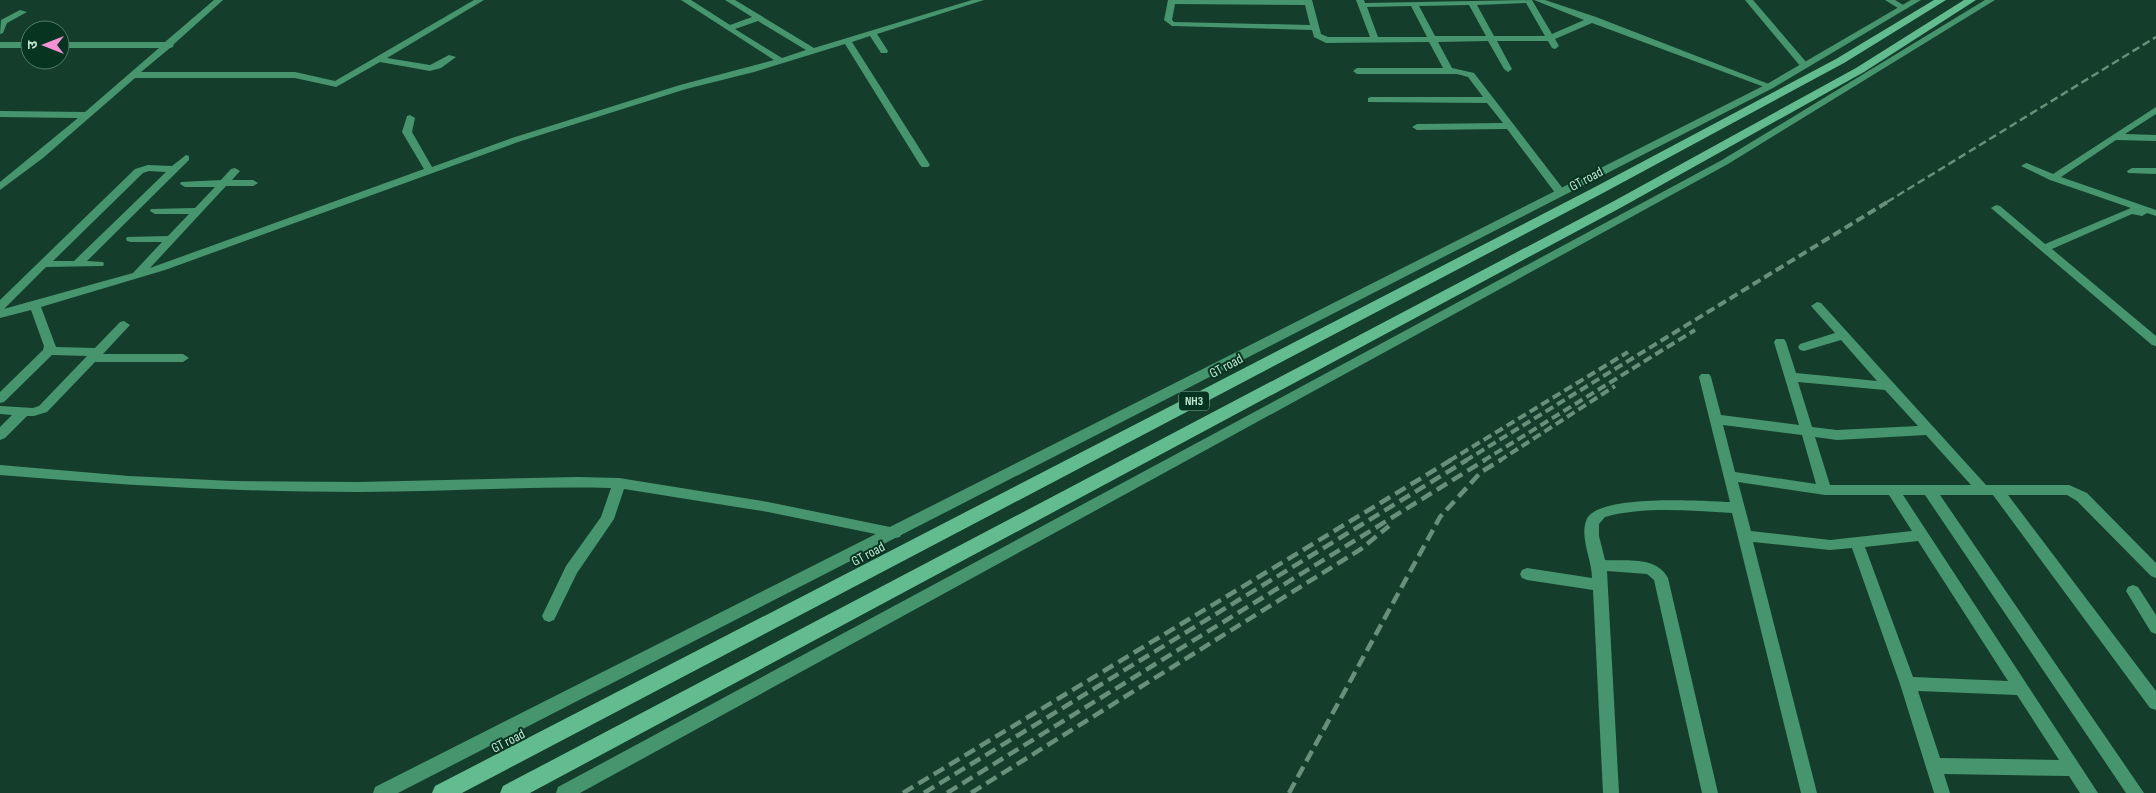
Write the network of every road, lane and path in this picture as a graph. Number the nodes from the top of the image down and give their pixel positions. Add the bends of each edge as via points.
1 (219, 0) edge
2 (480, 0) edge
3 (687, 0) edge
4 (729, 0) edge
5 (980, 0) edge
6 (1538, 0) edge
7 (1749, 0) edge
8 (1889, 0) edge
9 (1917, 0) edge
10 (1941, 0) edge
11 (1970, 0) edge
12 (1990, 0) edge
13 (1171, 1) edge
14 (1471, 1) edge
15 (1528, 1) edge
16 (963, 2) edge
17 (1255, 2) edge
18 (1308, 2) edge
19 (1361, 2) edge
20 (1414, 4) junction
21 (1904, 8) junction
22 (1227, 9) junction
23 (23, 12) dead end
24 (758, 18) junction
25 (1594, 19) junction
26 (1230, 26) junction
27 (729, 28) junction
28 (1314, 28) junction
29 (0, 31) edge
30 (872, 33) junction
31 (1550, 38) junction
32 (1375, 39) junction
33 (1432, 39) junction
34 (1492, 39) junction
35 (847, 40) junction
36 (0, 45) edge
37 (20, 45) edge
38 (70, 45) edge
39 (170, 45) junction
40 (1555, 46) dead end
41 (810, 50) junction
42 (884, 51) dead end
43 (452, 57) dead end
44 (376, 59) junction
45 (779, 60) junction
46 (1804, 65) junction
47 (1508, 69) dead end
48 (1448, 70) junction
49 (1357, 71) dead end
50 (134, 75) junction
51 (1770, 86) junction
52 (1372, 100) dead end
53 (1490, 100) junction
54 (2156, 110) edge
55 (0, 114) edge
56 (88, 114) junction
57 (410, 118) dead end
58 (1511, 126) junction
59 (1417, 127) dead end
60 (2115, 138) junction
61 (2156, 138) edge
62 (186, 158) dead end
63 (925, 165) dead end
64 (2026, 166) dead end
65 (175, 169) junction
66 (235, 171) dead end
67 (430, 171) junction
68 (2132, 171) dead end
69 (2156, 171) edge
70 (2054, 178) junction
71 (222, 183) junction
72 (253, 183) dead end
73 (185, 184) dead end
74 (0, 186) edge
75 (1560, 192) junction
76 (1996, 208) dead end
77 (155, 211) dead end
78 (197, 211) junction
79 (2156, 213) edge
80 (2156, 219) edge
81 (130, 239) dead end
82 (170, 239) junction
83 (2045, 248) junction
84 (43, 264) junction
85 (77, 264) junction
86 (99, 264) dead end
87 (136, 276) junction
88 (0, 306) edge
89 (35, 306) junction
90 (1817, 306) dead end
91 (0, 314) edge
92 (124, 325) dead end
93 (1843, 334) junction
94 (1780, 342) dead end
95 (2156, 342) edge
96 (1804, 346) dead end
97 (49, 351) junction
98 (95, 355) junction
99 (183, 358) dead end
100 (1705, 377) dead end
101 (1790, 377) junction
102 (1891, 386) junction
103 (0, 399) edge
104 (0, 410) edge
105 (24, 411) junction
106 (1715, 419) junction
107 (1929, 430) junction
108 (1806, 432) junction
109 (0, 435) edge
110 (0, 470) edge
111 (1729, 476) junction
112 (619, 483) junction
113 (1892, 489) junction
114 (1824, 490) junction
115 (1930, 490) junction
116 (1990, 490) junction
117 (1737, 508) junction
118 (895, 532) junction
119 (1921, 535) junction
120 (1744, 536) junction
121 (1858, 543) junction
122 (1598, 566) junction
123 (2156, 572) edge
124 (1527, 574) dead end
125 (1600, 585) junction
126 (2132, 591) dead end
127 (549, 616) dead end
128 (2156, 628) edge
129 (1908, 684) junction
130 (2020, 688) junction
131 (2156, 702) edge
132 (1933, 766) junction
133 (2074, 768) junction
134 (381, 793) edge
135 (442, 793) edge
136 (510, 793) edge
137 (564, 793) edge
138 (1611, 793) edge
139 (1710, 793) edge
140 (1809, 793) edge
141 (1942, 793) edge
142 (2090, 793) edge
143 (2136, 793) edge

1 - 39 street
2 - 44 street
3 - 27 street
4 - 24 street
5 - 16 street
6 - 25 street
7 - 46 street
8 - 21 street
9 - 21 street
10 - 135 highway, GT road / NH3 via 1840,60 1608,186
11 - 136 highway, NH3 via 1860,70 1618,204
12 - 137 street via 1724,162
13 - 22 street
13 - 26 street via 1168,20 1172,24
14 - 15 street
14 - 20 street
14 - 34 street
15 - 31 street
16 - 30 street
17 - 18 street
17 - 22 street
18 - 28 street
19 - 20 street
19 - 32 street
20 - 33 street
21 - 46 street
22 - 26 street
23 - 29 street via 4,22
24 - 27 street
24 - 41 street
25 - 31 street
25 - 51 street
26 - 28 street
27 - 45 street
28 - 32 street via 1322,39
30 - 35 street
30 - 42 street
31 - 34 street
31 - 40 street
32 - 33 street
33 - 34 street
33 - 48 street
34 - 47 street
35 - 41 street
35 - 63 street
36 - 37 street
38 - 39 street
39 - 50 street
41 - 45 street
43 - 44 street via 430,68
44 - 50 street via 339,83 332,84 295,75
45 - 67 street via 515,140
46 - 51 street
48 - 49 street
48 - 53 street via 1471,75
50 - 56 street
51 - 75 street
52 - 53 street
53 - 58 street
54 - 60 street
55 - 56 street
56 - 74 street
57 - 67 street via 407,132
58 - 59 street
58 - 75 street
60 - 61 street
60 - 70 street
62 - 65 street
64 - 70 street
65 - 84 street via 138,171
65 - 85 street
66 - 71 street
67 - 87 street
68 - 69 street
70 - 79 street
71 - 72 street
71 - 73 street
71 - 78 street
75 - 118 street
76 - 83 street
77 - 78 street
78 - 82 street
80 - 83 street via 2131,211
81 - 82 street
82 - 87 street
83 - 95 street
84 - 85 street
84 - 88 street
85 - 86 street
87 - 89 street
89 - 91 street
89 - 97 street
90 - 93 street
92 - 98 street
93 - 96 street
93 - 102 street
94 - 101 street
97 - 98 street
97 - 103 street
98 - 99 street
98 - 105 street via 43,409
100 - 106 street
101 - 102 street
101 - 108 street
102 - 107 street
104 - 105 street
105 - 109 street
106 - 108 street
106 - 111 street
107 - 108 street via 1853,436
107 - 116 street
108 - 114 street
110 - 112 street via 232,486
111 - 114 street
111 - 117 street
112 - 118 street
112 - 127 street via 607,519 571,570
113 - 114 street
113 - 115 street
113 - 119 street
115 - 116 street
115 - 143 street
116 - 123 street via 2074,491
116 - 131 street
117 - 120 street
117 - 122 street via 1648,506 1598,513 1593,518 1591,530
118 - 134 street
119 - 121 street
119 - 130 street
120 - 121 street via 1830,545
120 - 140 street
121 - 129 street
122 - 125 street
122 - 139 street via 1648,568 1661,578
124 - 125 street
125 - 138 street
126 - 128 street
129 - 130 street
129 - 132 street
130 - 133 street
132 - 133 street
132 - 141 street
133 - 142 street

